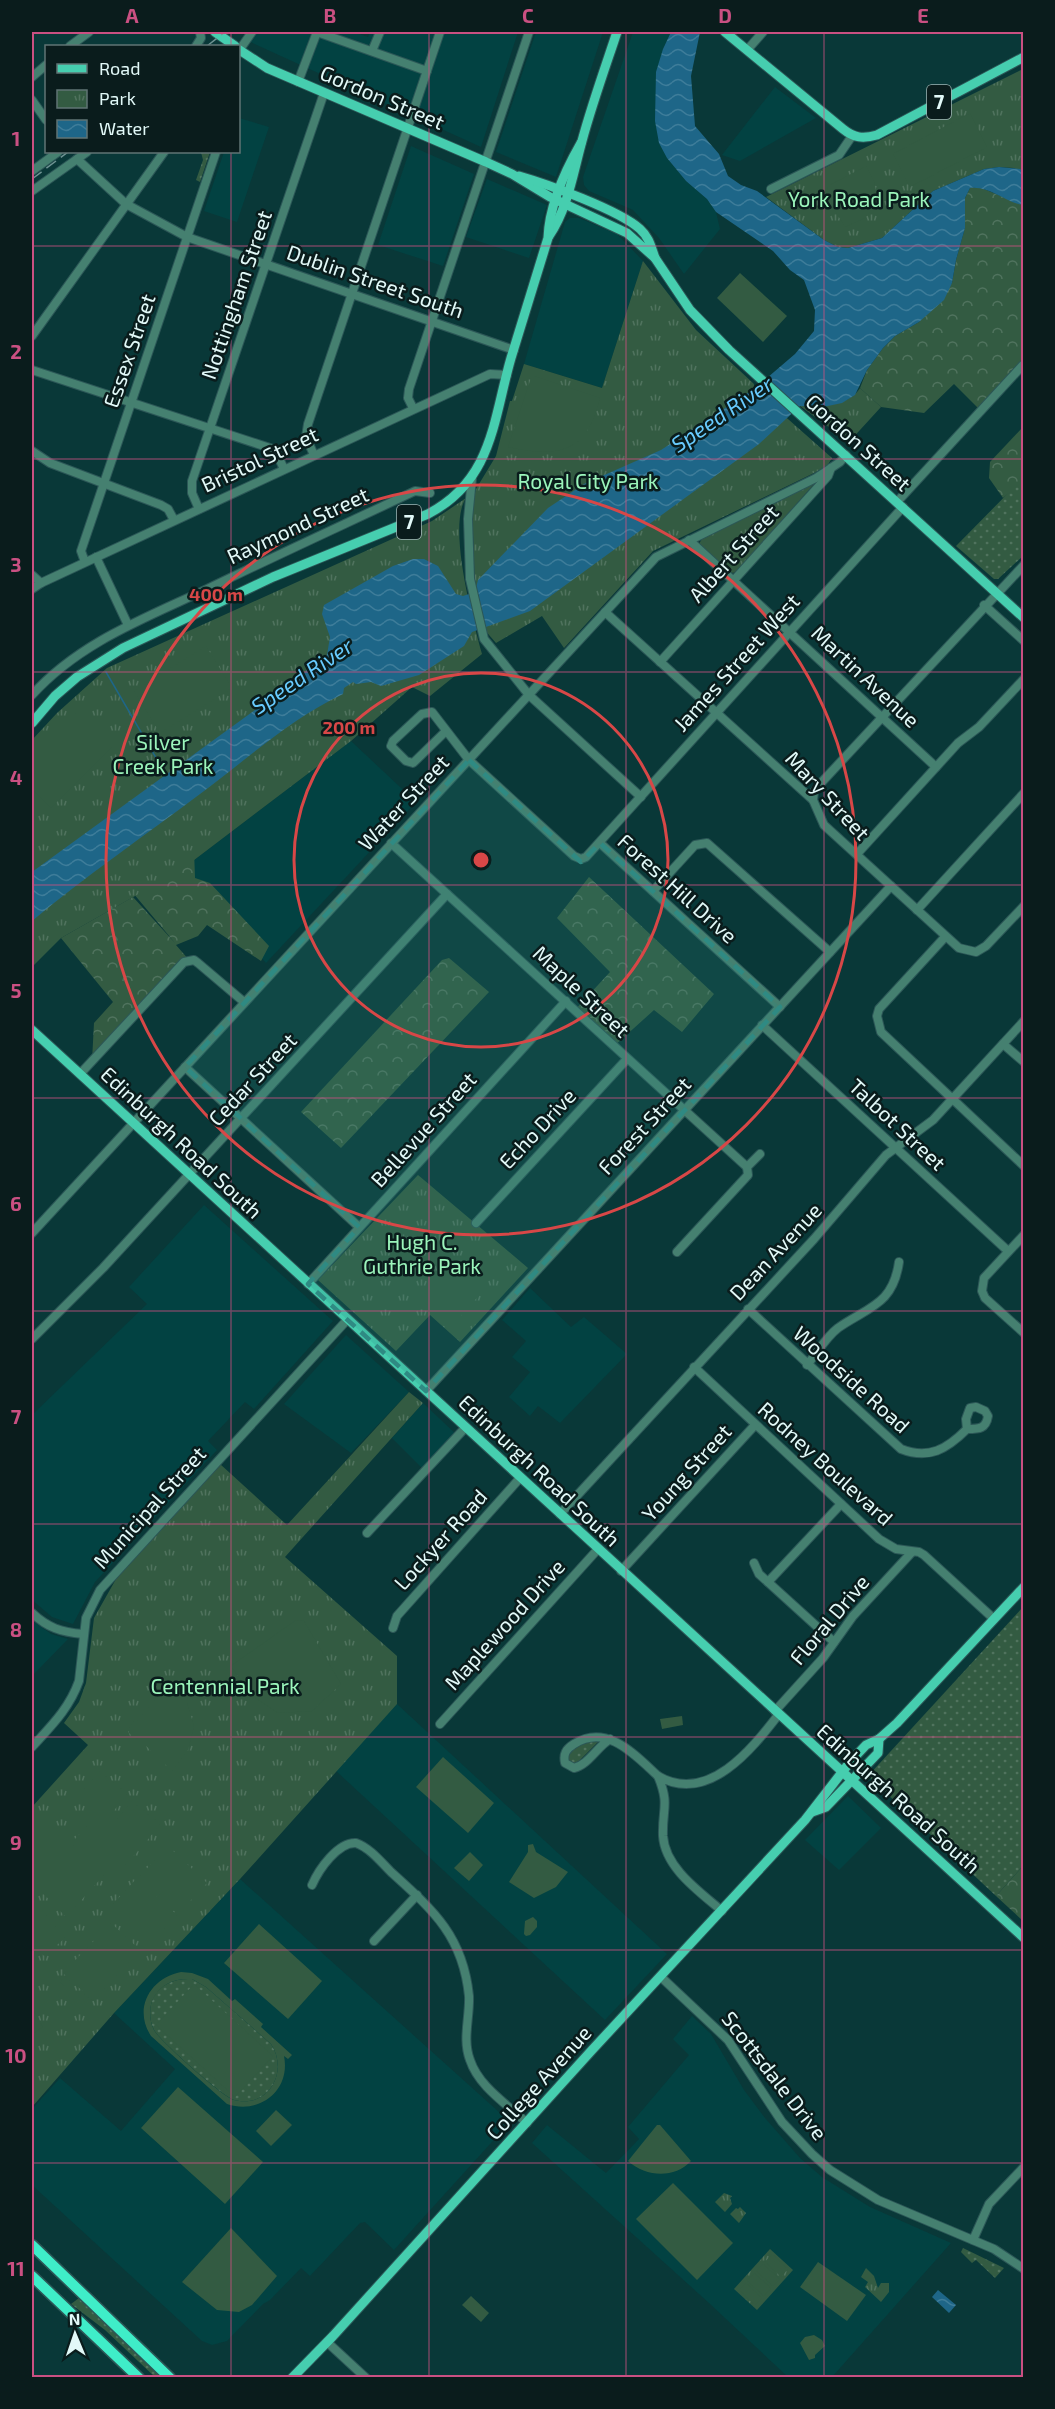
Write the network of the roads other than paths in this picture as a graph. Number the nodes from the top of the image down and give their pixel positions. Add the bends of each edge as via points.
1 (89, 32) edge
2 (215, 32) edge
3 (222, 32) edge
4 (252, 32) edge
5 (380, 32) edge
6 (440, 32) edge
7 (529, 32) edge
8 (617, 32) edge
9 (725, 32) edge
10 (763, 32) edge
11 (71, 45) edge
12 (232, 45) edge
13 (233, 45) edge
14 (239, 45) edge
15 (747, 49) junction
16 (240, 51) edge
17 (372, 51) junction
18 (1023, 57) edge
19 (45, 66) edge
20 (427, 71) junction
21 (32, 77) edge
22 (298, 82) junction
23 (324, 93) junction
24 (32, 100) edge
25 (45, 119) edge
26 (407, 129) junction
27 (852, 136) junction
28 (57, 153) edge
29 (86, 153) edge
30 (163, 153) edge
31 (216, 153) edge
32 (77, 159) junction
33 (486, 162) junction
34 (32, 171) edge
35 (512, 174) junction
36 (771, 189) dead end
37 (32, 191) edge
38 (564, 192) junction
39 (560, 202) junction
40 (126, 204) junction
41 (188, 237) junction
42 (655, 258) junction
43 (266, 264) junction
44 (352, 293) junction
45 (432, 320) junction
46 (32, 336) edge
47 (514, 350) junction
48 (1023, 365) edge
49 (32, 370) edge
50 (507, 375) junction
51 (132, 402) junction
52 (413, 408) junction
53 (211, 428) junction
54 (32, 451) edge
55 (314, 455) junction
56 (846, 455) junction
57 (831, 468) junction
58 (284, 469) junction
59 (472, 478) junction
60 (104, 483) junction
61 (430, 493) dead end
62 (900, 505) junction
63 (199, 508) junction
64 (174, 520) junction
65 (689, 540) junction
66 (96, 557) junction
67 (85, 562) junction
68 (1023, 565) edge
69 (32, 575) edge
70 (734, 581) junction
71 (41, 583) junction
72 (32, 590) edge
73 (996, 592) junction
74 (984, 605) junction
75 (605, 612) junction
76 (1023, 618) edge
77 (128, 625) junction
78 (790, 631) junction
79 (1023, 641) edge
80 (660, 662) junction
81 (1023, 680) edge
82 (32, 695) edge
83 (529, 695) junction
84 (717, 713) junction
85 (881, 717) junction
86 (32, 723) edge
87 (446, 731) junction
88 (469, 760) junction
89 (936, 767) junction
90 (1023, 793) edge
91 (641, 797) junction
92 (813, 801) junction
93 (391, 843) junction
94 (600, 843) junction
95 (857, 854) junction
96 (891, 886) junction
97 (652, 891) junction
98 (447, 894) junction
99 (1023, 906) edge
100 (917, 910) junction
101 (945, 937) junction
102 (830, 952) junction
103 (566, 1001) junction
104 (244, 1002) junction
105 (780, 1007) junction
106 (1023, 1022) edge
107 (762, 1025) junction
108 (32, 1030) edge
109 (1003, 1044) junction
110 (627, 1059) junction
111 (1023, 1062) edge
112 (185, 1067) junction
113 (80, 1074) junction
114 (952, 1098) junction
115 (684, 1110) junction
116 (241, 1120) junction
117 (133, 1124) junction
118 (894, 1148) junction
119 (760, 1154) dead end
120 (1023, 1166) edge
121 (747, 1167) junction
122 (189, 1175) junction
123 (476, 1223) dead end
124 (359, 1227) junction
125 (32, 1233) edge
126 (1023, 1235) edge
127 (1008, 1251) junction
128 (677, 1252) dead end
129 (899, 1262) dead end
130 (308, 1284) junction
131 (748, 1310) junction
132 (347, 1320) junction
133 (1023, 1333) edge
134 (32, 1339) edge
135 (807, 1365) junction
136 (694, 1367) junction
137 (426, 1391) junction
138 (755, 1425) junction
139 (465, 1428) junction
140 (967, 1429) dead end
141 (520, 1479) junction
142 (841, 1504) junction
143 (560, 1514) junction
144 (367, 1533) dead end
145 (597, 1549) junction
146 (912, 1552) junction
147 (754, 1563) dead end
148 (621, 1571) junction
149 (768, 1582) junction
150 (1023, 1587) edge
151 (32, 1613) edge
152 (994, 1618) junction
153 (393, 1628) dead end
154 (83, 1634) junction
155 (834, 1642) junction
156 (777, 1713) junction
157 (440, 1724) dead end
158 (610, 1739) junction
159 (879, 1739) junction
160 (32, 1747) edge
161 (842, 1771) junction
162 (658, 1776) junction
163 (852, 1780) junction
164 (812, 1812) junction
165 (312, 1885) dead end
166 (417, 1895) junction
167 (722, 1911) junction
168 (1023, 1938) edge
169 (374, 1941) dead end
170 (661, 1977) junction
171 (527, 2123) junction
172 (1023, 2167) edge
173 (973, 2240) junction
174 (32, 2245) edge
175 (1023, 2269) edge
176 (32, 2276) edge
177 (327, 2342) junction
178 (139, 2378) edge
179 (170, 2378) edge
180 (292, 2378) edge
181 (366, 2378) edge

1 - 11 street
2 - 12 main road, Gordon Street
3 - 13 main road
4 - 14 street
5 - 17 street
6 - 20 street
7 - 33 street
8 - 38 main road, 7
9 - 15 main road
10 - 15 street
15 - 27 main road
16 - 22 main road, Gordon Street
17 - 20 street
17 - 22 street via 317,32
18 - 27 main road, 7 via 876,135
19 - 21 street
20 - 26 street
22 - 23 main road, Gordon Street
23 - 26 main road, Gordon Street
23 - 43 street, Nottingham Street
24 - 25 street
26 - 33 main road, Gordon Street
26 - 44 street
27 - 36 street via 839,154
28 - 34 street
29 - 32 street
30 - 40 street
31 - 41 street, Essex Street
32 - 37 street
32 - 40 street, Dublin Street South
33 - 35 main road, Gordon Street
33 - 45 street
35 - 38 main road, Gordon Street
35 - 39 main road, Gordon Street
38 - 39 main road, 7
38 - 42 main road, Gordon Street via 632,223 649,239
39 - 42 main road, Gordon Street via 620,228
39 - 47 main road, 7 via 548,225 548,238
40 - 41 street, Dublin Street South
40 - 46 street
41 - 43 street, Dublin Street South
41 - 51 street, Essex Street
42 - 56 main road, Gordon Street via 690,310 763,383
43 - 44 street, Dublin Street South
43 - 53 street, Nottingham Street
44 - 45 street, Dublin Street South
44 - 55 street via 306,429
45 - 47 street, Dublin Street South
45 - 52 street via 408,389
47 - 50 main road, 7
48 - 62 street, James Street West
49 - 51 street
50 - 52 street, Bristol Street via 490,374
50 - 59 main road, 7 via 489,444
51 - 53 street
51 - 60 street, Essex Street
52 - 55 street, Bristol Street
53 - 58 street via 270,448
53 - 63 street, Nottingham Street via 191,485
54 - 60 street via 50,463
55 - 58 street, Bristol Street
56 - 57 street, Water Street
56 - 62 main road, Gordon Street
57 - 65 street, Water Street
57 - 70 street, Albert Street
58 - 63 street, Bristol Street
59 - 83 street via 469,563 480,628 487,643
59 - 86 main road, 7 via 456,495 428,514 273,577 123,648 77,677
60 - 64 street via 161,505
60 - 67 street, Essex Street via 81,551
61 - 77 street, Raymond Street via 415,491
62 - 73 main road, Gordon Street
62 - 78 street, James Street West
63 - 64 street, Bristol Street
64 - 66 street, Bristol Street
65 - 70 street, Martin Avenue
65 - 75 street, Water Street via 656,557
66 - 67 street, Bristol Street
66 - 77 street
67 - 71 street, Bristol Street
68 - 73 street
69 - 71 street
70 - 78 street, Martin Avenue
70 - 80 street, Albert Street
71 - 72 street, Bristol Street
73 - 74 street
73 - 76 main road, Gordon Street
74 - 79 street
74 - 85 street
75 - 80 street, Mary Street
75 - 83 street, Water Street
77 - 82 street, Raymond Street via 78,654
78 - 84 street, James Street West
78 - 85 street, Martin Avenue
80 - 84 street, Mary Street
81 - 89 street
83 - 88 street, Water Street
83 - 91 street
84 - 91 street, James Street West
84 - 92 street, Mary Street
85 - 89 street, Martin Avenue
85 - 92 street via 820,784
87 - 87 street, Forest Hill Drive via 428,712 391,746 406,761 414,763
87 - 88 street, Forest Hill Drive
88 - 93 street, Water Street
88 - 94 street, Forest Hill Drive via 578,858 586,857
89 - 95 street
90 - 100 street
91 - 94 street, James Street West
92 - 95 street, Mary Street via 824,825
93 - 98 street, Maple Street
93 - 104 street, Water Street
94 - 97 street, Forest Hill Drive
95 - 96 street, Mary Street
96 - 100 street, Mary Street
96 - 102 street, Forest Street
97 - 102 street via 695,845 707,843
97 - 105 street, Forest Hill Drive
98 - 103 street, Maple Street
98 - 116 street, Cedar Street
99 - 101 street, Mary Street via 976,952 959,948
100 - 101 street, Mary Street
101 - 114 street via 879,1009 877,1016 881,1032
102 - 105 street, Forest Street
103 - 110 street, Maple Street
103 - 124 street, Bellevue Street
104 - 112 street, Water Street
104 - 113 street via 194,960 184,962
105 - 107 street, Forest Street
106 - 109 street, Dean Avenue
107 - 115 street, Forest Street
107 - 118 street, Talbot Street
108 - 113 main road, Edinburgh Road South
109 - 111 street
109 - 114 street, Dean Avenue
110 - 115 street, Maple Street
110 - 123 street, Echo Drive
112 - 116 street
112 - 117 street, Water Street
113 - 117 main road, Edinburgh Road South
114 - 118 street, Dean Avenue via 933,1120
114 - 120 street
115 - 121 street, Maple Street
115 - 137 street, Forest Street
116 - 122 street, Cedar Street
116 - 124 street
117 - 122 main road, Edinburgh Road South
117 - 125 street, Water Street
118 - 127 street, Talbot Street
118 - 131 street, Dean Avenue
119 - 121 street
121 - 128 street via 748,1175
122 - 130 main road, Edinburgh Road South
122 - 134 street, Cedar Street
124 - 130 street, Bellevue Street
126 - 127 street
127 - 133 street via 984,1278 982,1291
129 - 135 street via 898,1273 883,1300 837,1329
130 - 132 main road, Edinburgh Road South
131 - 135 street, Woodside Road
131 - 136 street, Dean Avenue
132 - 137 main road, Edinburgh Road South
132 - 154 street, Municipal Street via 100,1590
135 - 140 street, Woodside Road via 901,1449 934,1453 953,1443
136 - 138 street, Rodney Boulevard
136 - 143 street, Dean Avenue
137 - 139 main road, Edinburgh Road South
138 - 142 street, Rodney Boulevard
138 - 148 street, Young Street
139 - 141 main road, Edinburgh Road South
139 - 144 street
141 - 143 main road, Edinburgh Road South
141 - 153 street, Lockyer Road via 397,1616
142 - 146 street, Rodney Boulevard via 879,1539 896,1549
142 - 149 street
143 - 145 main road, Edinburgh Road South
145 - 148 main road, Edinburgh Road South
145 - 157 street, Maplewood Drive
146 - 152 street, Rodney Boulevard via 924,1555
146 - 155 street, Floral Drive
147 - 149 street
148 - 156 main road, Edinburgh Road South
149 - 155 street
150 - 152 main road
151 - 154 street via 56,1630
152 - 159 main road
154 - 160 street, Municipal Street via 75,1691 61,1716
155 - 156 street, Floral Drive
156 - 161 main road, Edinburgh Road South
156 - 162 street, Floral Drive via 745,1754 709,1779 679,1784
158 - 158 street via 589,1737 576,1742 565,1751 565,1763 574,1768 581,1766
158 - 162 street via 625,1746
159 - 161 main road via 866,1745
159 - 163 main road via 878,1752
161 - 163 main road, Edinburgh Road South
161 - 164 main road
162 - 167 street via 666,1799 663,1838 669,1857
163 - 164 main road via 825,1807
163 - 168 main road, Edinburgh Road South
164 - 167 main road, College Avenue
165 - 166 street via 316,1874 345,1844 356,1843
166 - 169 street
166 - 171 street via 442,1921 460,1959 468,1996 467,2045 473,2067 490,2090
167 - 170 main road, College Avenue
170 - 171 main road, College Avenue
170 - 173 street, Scottsdale Drive via 728,2040 782,2122 812,2154 878,2200
171 - 177 main road, College Avenue
172 - 173 street via 989,2204
173 - 175 street, Scottsdale Drive via 1002,2253
174 - 179 highway
176 - 178 highway
177 - 180 main road, College Avenue
177 - 181 street

